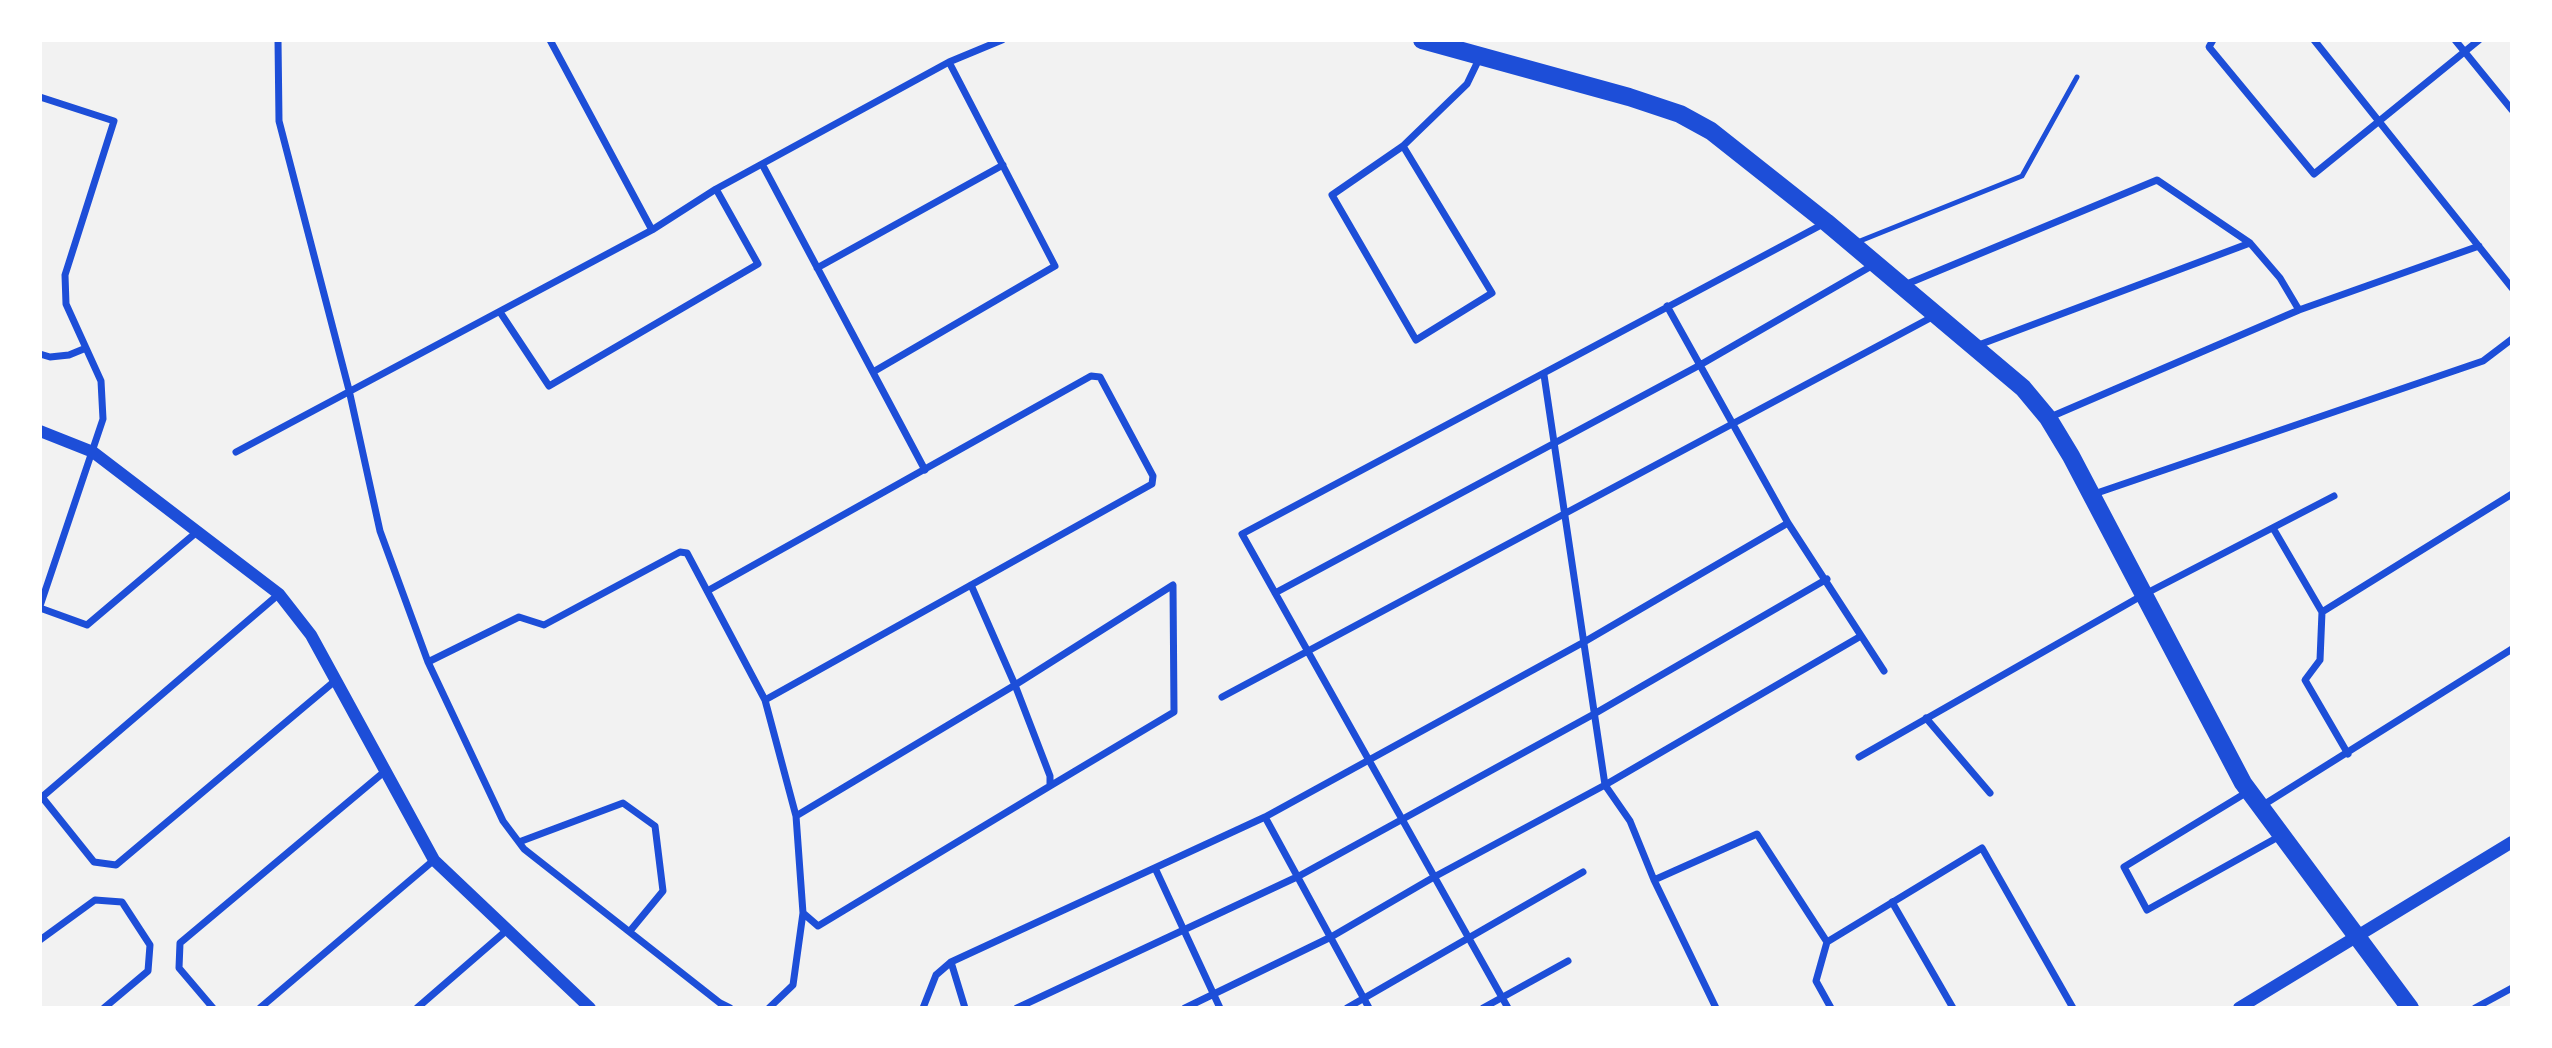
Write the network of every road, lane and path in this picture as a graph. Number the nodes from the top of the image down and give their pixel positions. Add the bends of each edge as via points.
1 (278, 40) edge
2 (550, 40) edge
3 (1002, 40) edge
4 (1422, 40) edge
5 (2213, 40) edge
6 (2314, 40) edge
7 (2455, 40) edge
8 (2479, 40) edge
9 (988, 42) edge
10 (2465, 52) junction
11 (1480, 57) junction
12 (949, 62) junction
13 (2077, 77) dead end
14 (40, 97) edge
15 (2512, 110) edge
16 (2379, 121) junction
17 (1403, 146) junction
18 (762, 164) junction
19 (1003, 164) junction
20 (716, 189) junction
21 (1826, 222) junction
22 (652, 229) junction
23 (2250, 243) junction
24 (1852, 245) junction
25 (2479, 246) junction
26 (1875, 264) junction
27 (817, 268) junction
28 (1900, 287) junction
29 (2512, 288) edge
30 (1667, 306) junction
31 (2299, 310) junction
32 (500, 312) junction
33 (1935, 315) junction
34 (2512, 340) edge
35 (1973, 347) junction
36 (86, 348) junction
37 (40, 354) edge
38 (1699, 365) junction
39 (873, 372) junction
40 (1544, 375) junction
41 (349, 390) junction
42 (2048, 418) junction
43 (1733, 425) junction
44 (40, 431) edge
45 (1556, 441) junction
46 (93, 452) junction
47 (236, 452) dead end
48 (925, 470) junction
49 (2512, 494) edge
50 (2091, 495) junction
51 (2334, 496) dead end
52 (1565, 513) junction
53 (1788, 523) junction
54 (2273, 528) junction
55 (199, 531) junction
56 (1827, 579) junction
57 (971, 585) junction
58 (709, 590) junction
59 (1275, 593) junction
60 (279, 594) junction
61 (2143, 595) junction
62 (40, 607) edge
63 (2322, 612) junction
64 (1861, 636) junction
65 (1584, 642) junction
66 (2512, 649) edge
67 (1310, 652) junction
68 (428, 662) junction
69 (1884, 671) dead end
70 (335, 680) junction
71 (1015, 685) junction
72 (1222, 697) dead end
73 (765, 700) junction
74 (1594, 714) junction
75 (1926, 718) junction
76 (2348, 754) junction
77 (1859, 757) dead end
78 (1369, 760) junction
79 (384, 772) junction
80 (1605, 785) junction
81 (1050, 786) junction
82 (2249, 791) junction
83 (1990, 793) dead end
84 (2260, 808) junction
85 (796, 816) junction
86 (1265, 817) junction
87 (1402, 820) junction
88 (2281, 836) junction
89 (519, 842) junction
90 (2512, 842) edge
91 (434, 860) junction
92 (1155, 868) junction
93 (1583, 872) dead end
94 (1300, 876) junction
95 (1434, 877) junction
96 (1654, 880) junction
97 (1892, 902) junction
98 (803, 914) junction
99 (507, 930) junction
100 (1183, 931) junction
101 (630, 932) junction
102 (1470, 936) junction
103 (1331, 937) junction
104 (2356, 937) junction
105 (40, 940) edge
106 (1827, 942) junction
107 (1568, 961) dead end
108 (951, 962) junction
109 (2512, 988) edge
110 (1214, 995) junction
111 (1503, 997) junction
112 (1364, 999) junction
113 (584, 1006) edge
114 (104, 1008) edge
115 (213, 1008) edge
116 (260, 1008) edge
117 (417, 1008) edge
118 (730, 1008) edge
119 (769, 1008) edge
120 (923, 1008) edge
121 (965, 1008) edge
122 (1017, 1008) edge
123 (1185, 1008) edge
124 (1220, 1008) edge
125 (1347, 1008) edge
126 (1369, 1008) edge
127 (1483, 1008) edge
128 (1508, 1008) edge
129 (1716, 1008) edge
130 (1830, 1008) edge
131 (1953, 1008) edge
132 (2073, 1008) edge
133 (2239, 1008) edge
134 (2410, 1008) edge
135 (2475, 1008) edge

1 - 41 street via 279,121
2 - 22 street
3 - 9 street
4 - 11 main road
5 - 16 street via 2209,47 2314,174
6 - 16 street
7 - 10 street
8 - 10 street
9 - 12 street
10 - 15 street
10 - 16 street
11 - 17 street via 1467,84
11 - 21 main road via 1680,114 1741,153
12 - 18 street
12 - 19 street
13 - 24 lane via 2022,176
14 - 36 street via 114,121 65,275 66,304
16 - 25 street
17 - 17 street via 1492,293 1416,340 1332,195
18 - 20 street
18 - 27 street
19 - 27 street
19 - 39 street via 1055,267
20 - 22 street
20 - 32 street via 758,264 548,386
21 - 24 main road
21 - 30 street
22 - 32 street
23 - 28 street via 2157,180
23 - 31 street via 2280,278
23 - 35 street
24 - 26 main road
25 - 29 street
25 - 31 street
26 - 28 main road
26 - 38 street
27 - 39 street
28 - 33 main road
30 - 38 street
30 - 40 street
31 - 42 street
32 - 41 street
33 - 35 main road
33 - 43 street
34 - 50 street via 2483,361
35 - 42 main road via 2023,388
36 - 37 street via 69,355
36 - 46 street via 101,381 104,401
38 - 43 street
38 - 45 street
39 - 48 street
40 - 45 street
40 - 59 street via 1242,534
41 - 47 street
41 - 68 street via 380,531
42 - 50 main road
43 - 52 street
43 - 53 street
44 - 46 street
45 - 52 street
45 - 59 street
46 - 55 street
46 - 62 street
48 - 57 street via 1091,376 1100,377 1153,476 1152,484
48 - 58 street
49 - 63 street
50 - 61 main road
51 - 54 street
52 - 65 street
52 - 67 street
53 - 56 street
53 - 65 street
54 - 61 street
54 - 63 street
55 - 60 street
55 - 62 street via 88,625
56 - 64 street
56 - 74 street
57 - 71 street
57 - 73 street
58 - 68 street via 687,554 680,552 544,625 519,617
58 - 73 street
59 - 67 street
60 - 70 street via 311,635
60 - 70 street via 42,797 94,862 116,865
61 - 75 street
61 - 82 main road
63 - 76 street via 2320,660 2305,680
64 - 69 street
64 - 80 street
65 - 74 street
65 - 78 street
66 - 76 street
67 - 72 street
67 - 78 street
68 - 89 street via 503,821
70 - 79 street
71 - 81 street
71 - 81 street via 1173,585 1174,712
71 - 85 street
73 - 85 street
74 - 80 street
74 - 87 street
75 - 77 street
75 - 83 street
76 - 84 street
78 - 86 street
78 - 87 street
79 - 91 street
79 - 115 street via 180,943 179,968
80 - 95 street
80 - 96 street via 1630,821
81 - 98 street via 818,926
82 - 84 main road
82 - 88 street via 2123,867 2147,910
84 - 88 main road
85 - 98 street
86 - 92 street
86 - 94 street
87 - 94 street
87 - 95 street
88 - 104 main road
89 - 101 street
89 - 101 street via 623,803 655,826 663,891
90 - 104 street
91 - 99 street
91 - 116 street
92 - 100 street
92 - 108 street
93 - 102 street
94 - 100 street
94 - 103 street
95 - 102 street
95 - 103 street
96 - 106 street via 1757,834
96 - 129 street
97 - 106 street
97 - 131 street
97 - 132 street via 1982,848
98 - 119 street via 793,985
99 - 113 street
99 - 117 street
100 - 110 street
100 - 122 street
101 - 118 street
102 - 111 street
102 - 112 street
103 - 110 street
103 - 112 street
104 - 133 street
104 - 134 main road
105 - 114 street via 95,900 122,902 150,945 148,971
106 - 130 street via 1816,981
107 - 111 street
108 - 120 street via 936,975
108 - 121 street
109 - 135 street
110 - 123 street
110 - 124 street
111 - 127 street
111 - 128 street
112 - 125 street
112 - 126 street

